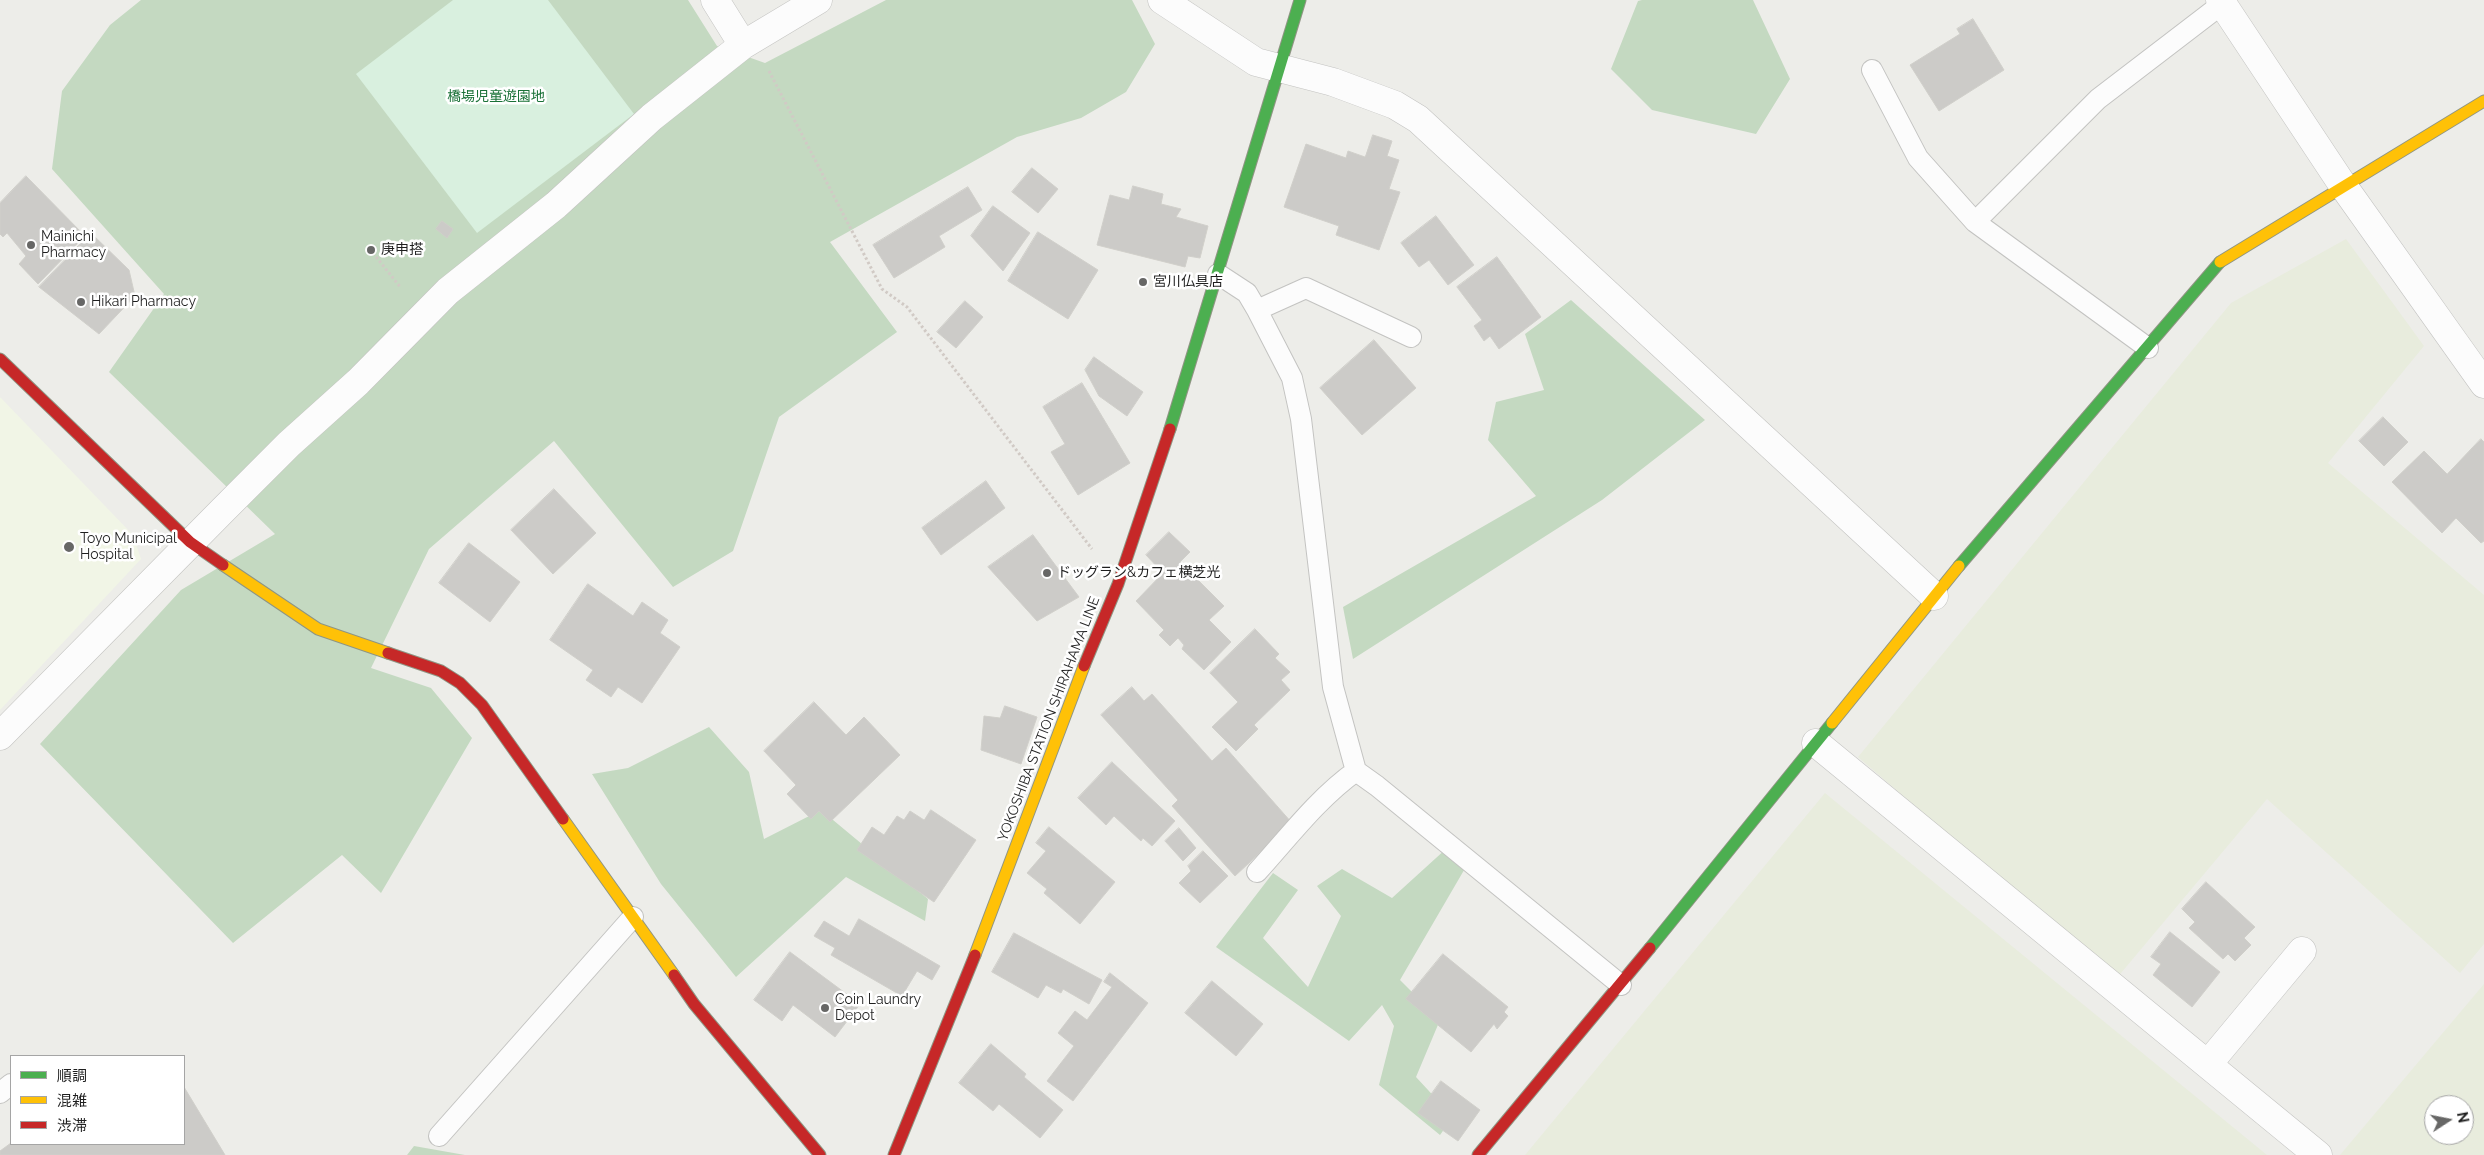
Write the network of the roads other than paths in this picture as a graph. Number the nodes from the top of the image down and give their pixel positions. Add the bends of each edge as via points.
1 (715, 0) edge
2 (818, 0) edge
3 (1162, 0) edge
4 (1300, 0) edge
5 (2221, 2) edge
6 (742, 45) junction
7 (1280, 69) junction
8 (1872, 70) dead end
9 (2484, 102) edge
10 (2344, 187) junction
11 (1975, 222) junction
12 (1218, 274) junction
13 (1257, 310) junction
14 (1411, 337) dead end
15 (2148, 348) junction
16 (0, 359) edge
17 (2484, 384) edge
18 (190, 542) junction
19 (1934, 596) junction
20 (0, 736) edge
21 (1816, 743) junction
22 (1356, 772) junction
23 (1257, 872) dead end
24 (633, 917) junction
25 (2302, 951) dead end
26 (1621, 985) junction
27 (2208, 1064) junction
28 (10, 1085) edge
29 (0, 1093) edge
30 (440, 1136) dead end
31 (820, 1155) edge
32 (894, 1155) edge
33 (1478, 1155) edge
34 (2318, 1155) edge

1 - 6 street
2 - 6 street
3 - 7 street via 1256,62
4 - 7 street, YOKOSHIBA STATION SHIRAHAMA LINE
5 - 10 street
5 - 11 lane via 2098,99
6 - 18 street via 652,117 556,205 448,291
7 - 12 street, YOKOSHIBA STATION SHIRAHAMA LINE
7 - 19 street via 1333,82 1395,105 1418,119
8 - 11 lane via 1918,158
9 - 10 street
10 - 15 street via 2222,260
10 - 17 street
11 - 15 lane
12 - 13 lane via 1247,293
12 - 32 street, YOKOSHIBA STATION SHIRAHAMA LINE via 1118,584 1060,726 981,941
13 - 14 lane via 1306,288
13 - 22 lane via 1292,378 1301,420 1333,687
15 - 19 street
16 - 18 street
18 - 20 street
18 - 24 street via 318,629 441,671 460,683 482,704
19 - 21 street
21 - 26 street
21 - 27 street
22 - 23 lane via 1314,810
22 - 26 lane
24 - 30 lane
24 - 31 street via 694,1004
25 - 27 street
26 - 33 street
27 - 34 street
28 - 29 lane

